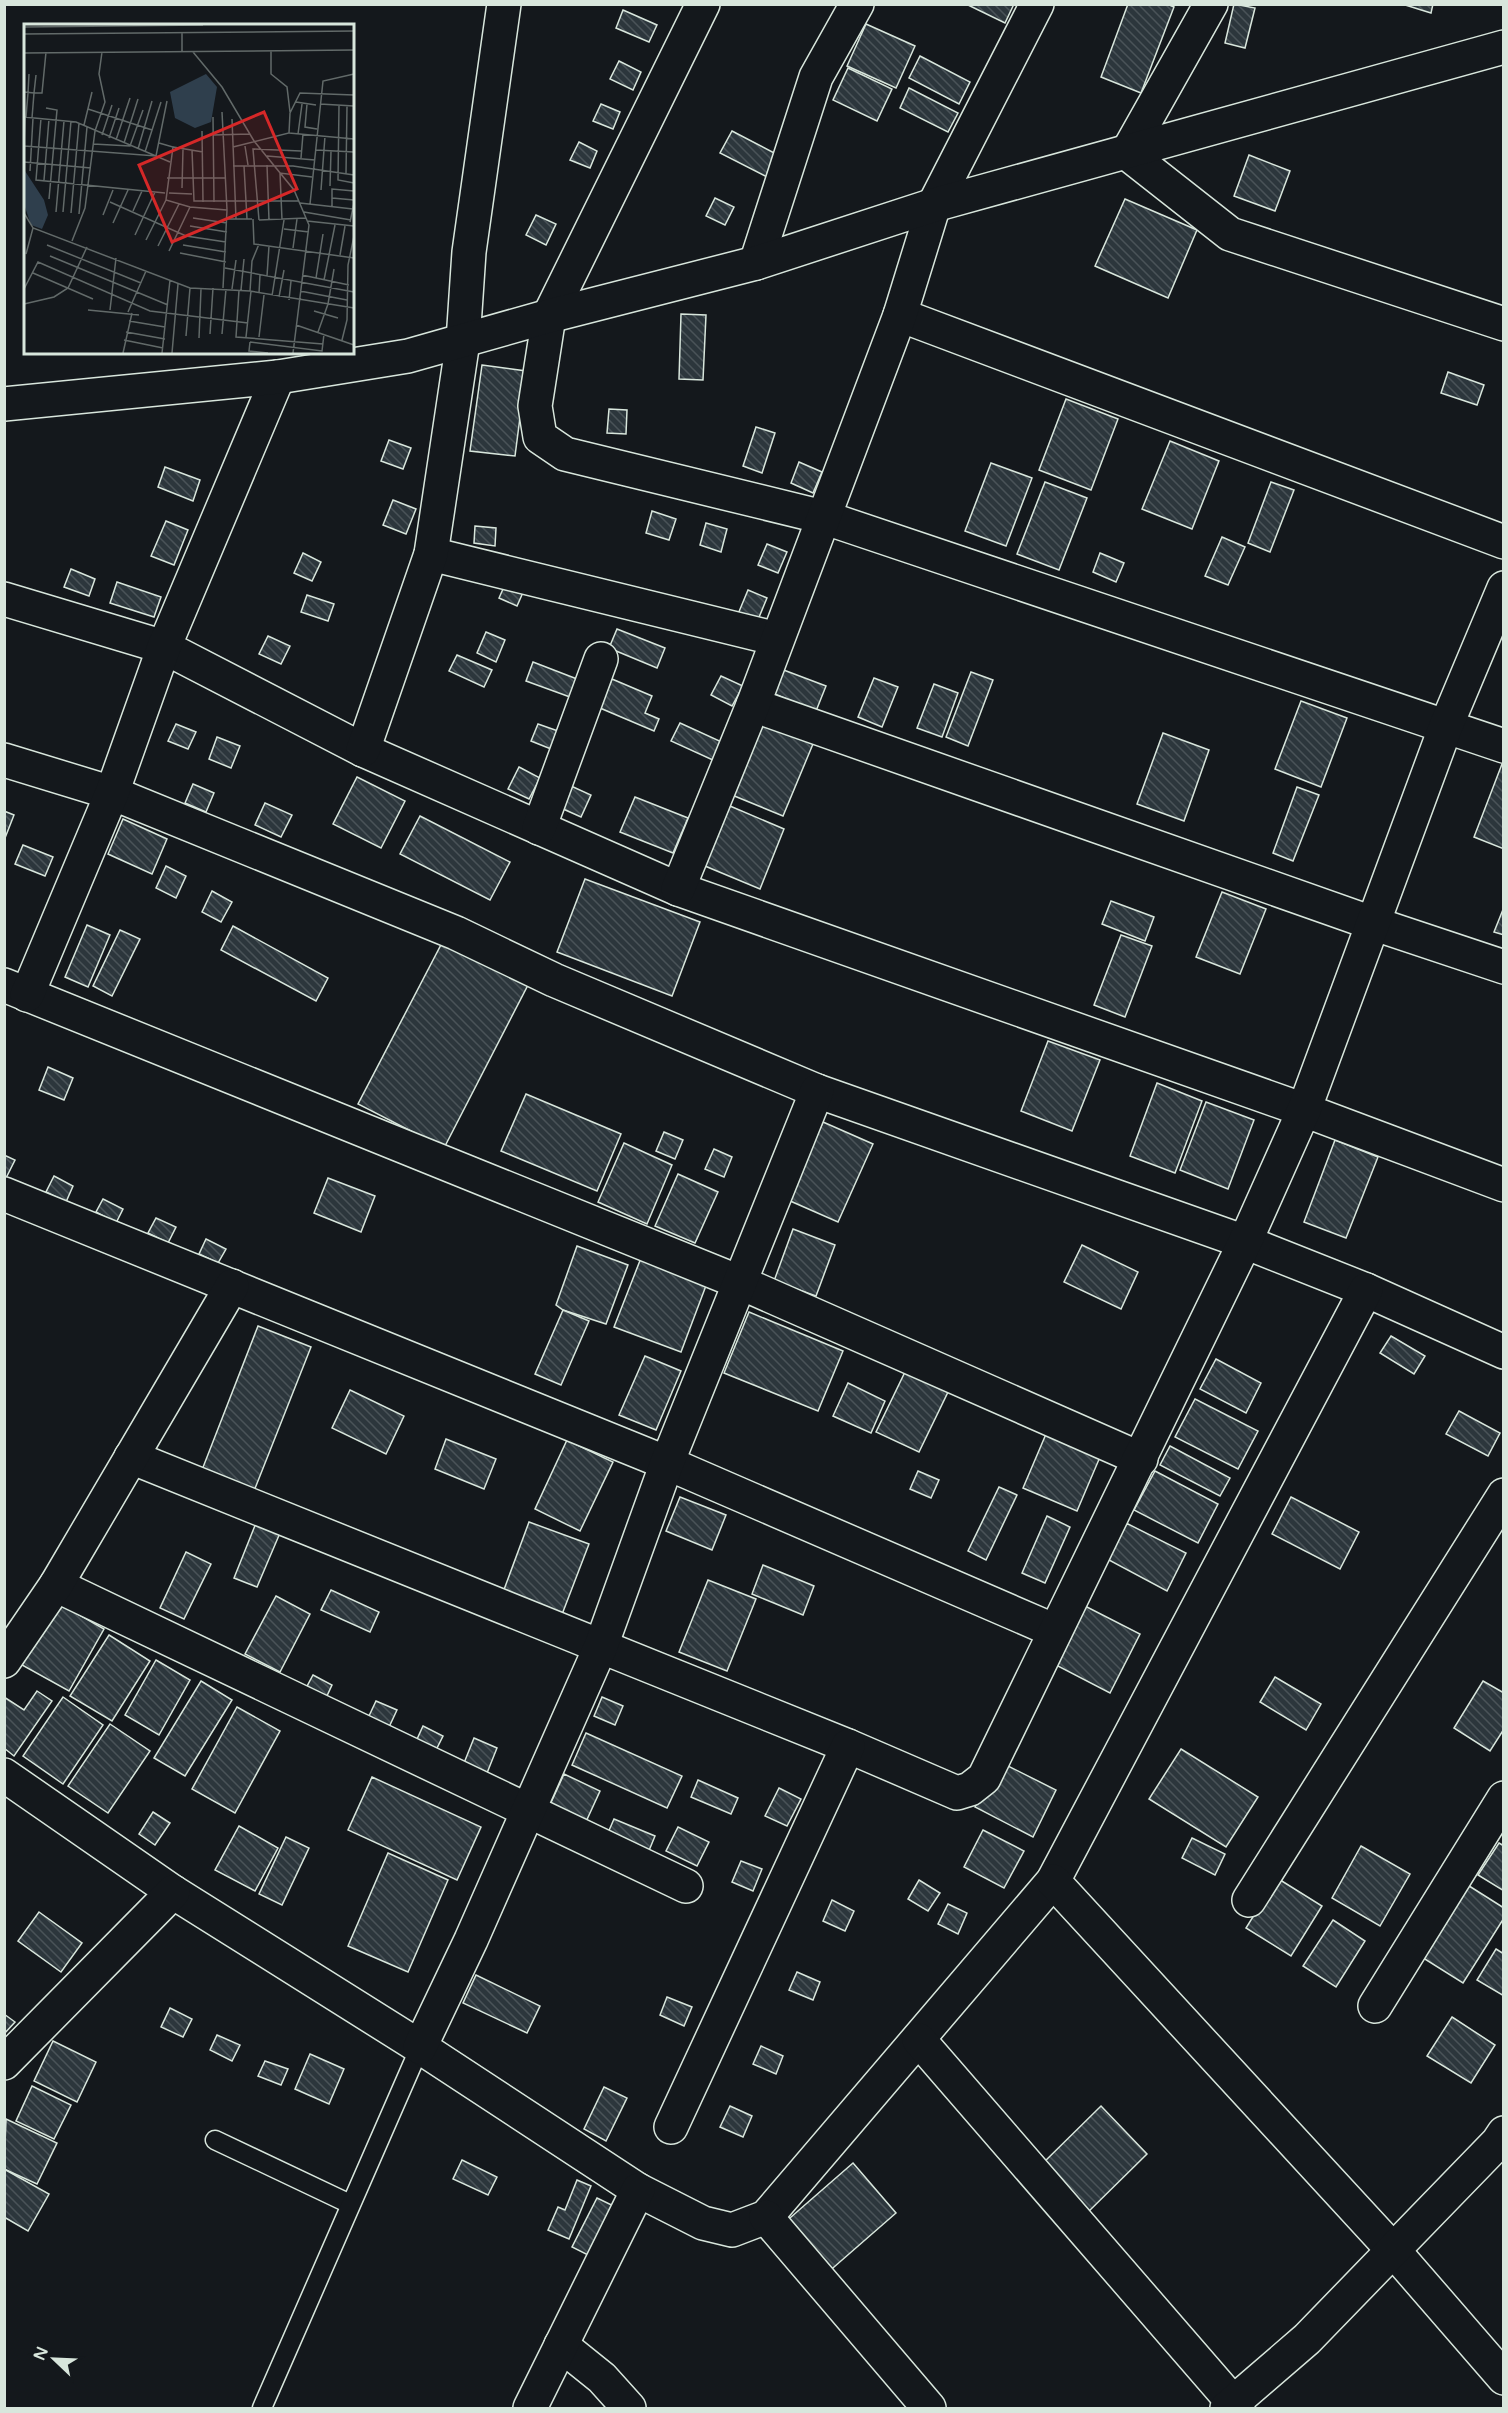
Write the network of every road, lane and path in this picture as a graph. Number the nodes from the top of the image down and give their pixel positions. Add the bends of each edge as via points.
1 (504, 4) edge
2 (703, 4) edge
3 (857, 4) edge
4 (1037, 4) edge
5 (1211, 4) edge
6 (1503, 47) edge
7 (1126, 153) junction
8 (934, 205) junction
9 (756, 263) junction
10 (900, 315) junction
11 (549, 316) junction
12 (1503, 324) edge
13 (463, 342) junction
14 (278, 376) junction
15 (4, 404) edge
16 (823, 518) junction
17 (1503, 542) edge
18 (431, 554) junction
19 (1503, 588) edge
20 (4, 599) edge
21 (777, 639) junction
22 (164, 647) junction
23 (601, 659) dead end
24 (753, 705) junction
25 (1446, 726) junction
26 (1503, 747) edge
27 (363, 750) junction
28 (4, 760) edge
29 (112, 793) junction
30 (539, 828) junction
31 (678, 889) junction
32 (1372, 923) junction
33 (1503, 967) edge
34 (16, 990) edge
35 (817, 1091) junction
36 (1304, 1110) junction
37 (1503, 1185) edge
38 (4, 1194) edge
39 (1245, 1242) junction
40 (739, 1282) junction
41 (232, 1286) junction
42 (1366, 1290) junction
43 (1503, 1352) edge
44 (131, 1457) junction
45 (1141, 1459) junction
46 (667, 1463) junction
47 (1503, 1495) edge
48 (56, 1585) junction
49 (1055, 1631) junction
50 (601, 1646) junction
51 (4, 1661) edge
52 (848, 1746) junction
53 (4, 1775) edge
54 (1503, 1798) edge
55 (529, 1810) junction
56 (1053, 1881) junction
57 (686, 1886) dead end
58 (173, 1892) junction
59 (1249, 1900) dead end
60 (1375, 2006) dead end
61 (919, 2040) junction
62 (420, 2047) junction
63 (4, 2063) edge
64 (671, 2127) dead end
65 (1503, 2133) edge
66 (215, 2140) dead end
67 (638, 2190) junction
68 (350, 2204) junction
69 (766, 2217) junction
70 (1393, 2250) junction
71 (561, 2345) junction
72 (1503, 2378) edge
73 (1233, 2407) edge
74 (262, 2409) edge
75 (530, 2409) edge
76 (629, 2409) edge
77 (929, 2409) edge

1 - 13 street via 469,252
2 - 11 street
3 - 9 street via 816,76
4 - 8 street
5 - 7 street
6 - 7 street
7 - 8 street
7 - 12 street via 1230,234
8 - 9 street
8 - 10 street
9 - 11 street
10 - 16 street
10 - 17 street
11 - 13 street
11 - 16 street via 535,406 540,437 565,454
13 - 14 street via 408,356
13 - 18 street
14 - 15 street
14 - 22 street
16 - 21 street
16 - 25 street
18 - 21 street
18 - 27 street
19 - 25 street
20 - 22 street
21 - 24 street
22 - 27 street
22 - 29 street
23 - 30 street
24 - 31 street
24 - 32 street
25 - 26 street
25 - 32 street
27 - 30 street
28 - 29 street
29 - 34 street
29 - 35 street via 456,933 554,980
30 - 31 street
31 - 36 street
32 - 33 street
32 - 36 street
34 - 40 street
35 - 39 street
35 - 40 street
36 - 37 street
36 - 39 street
38 - 41 street
39 - 42 street
39 - 45 street
40 - 45 street
40 - 46 street
41 - 44 street
41 - 46 street
42 - 43 street
42 - 56 street
44 - 48 street
44 - 50 street
45 - 49 street
46 - 49 street
46 - 50 street
47 - 59 street
48 - 51 street
48 - 55 street
49 - 52 street via 984,1778 970,1789 957,1793
50 - 52 street
50 - 55 street
52 - 64 street
53 - 58 street
54 - 60 street
55 - 57 street
55 - 62 street
56 - 61 street
56 - 70 street
58 - 62 street
58 - 63 street
61 - 69 street
61 - 73 street
62 - 67 street
62 - 68 lane
65 - 70 street
66 - 68 lane
67 - 69 street via 702,2223 732,2230
67 - 71 street
68 - 74 lane
69 - 77 street
70 - 72 street
70 - 73 street via 1307,2339
71 - 75 street
71 - 76 street via 602,2378

